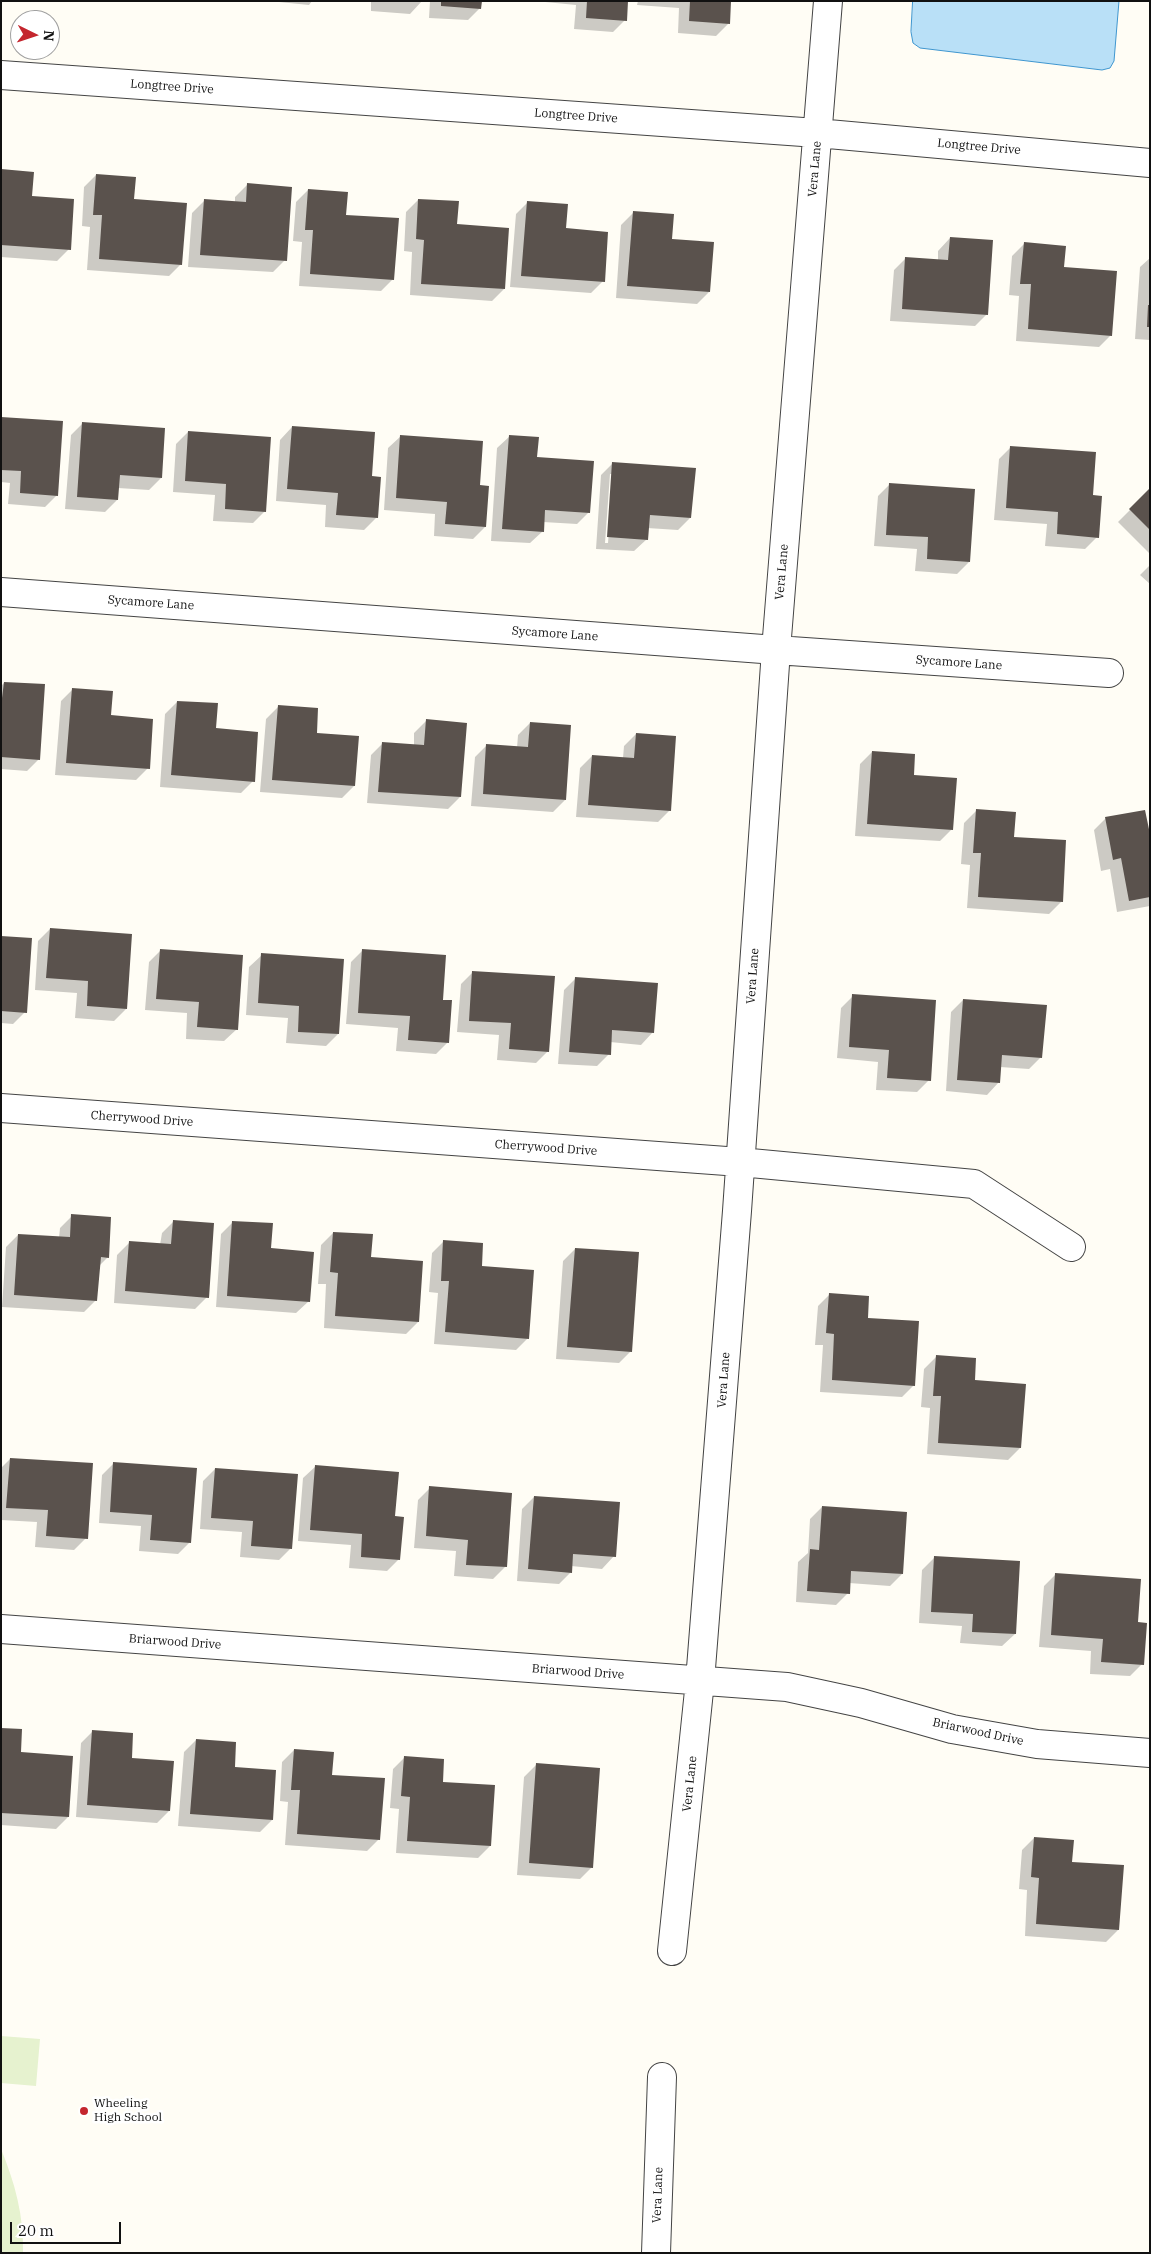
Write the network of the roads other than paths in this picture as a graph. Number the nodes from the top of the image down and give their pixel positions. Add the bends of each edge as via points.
1 (828, 1) edge
2 (1, 75) edge
3 (817, 133) junction
4 (1150, 163) edge
5 (1, 592) edge
6 (776, 650) junction
7 (1109, 673) dead end
8 (1, 1108) edge
9 (740, 1162) junction
10 (1071, 1248) dead end
11 (1, 1629) edge
12 (700, 1681) junction
13 (1150, 1753) edge
14 (672, 1951) dead end
15 (662, 2077) dead end
16 (656, 2253) edge

1 - 3 street, Vera Lane
2 - 3 street, Longtree Drive
3 - 4 street, Longtree Drive
3 - 6 street, Vera Lane
5 - 6 street, Sycamore Lane
6 - 7 street, Sycamore Lane
6 - 9 street, Vera Lane
8 - 9 street, Cherrywood Drive
9 - 10 street, Cherrywood Drive via 974,1184
9 - 12 street, Vera Lane
11 - 12 street, Briarwood Drive
12 - 13 street, Briarwood Drive via 787,1688 861,1703 952,1729 1036,1744
12 - 14 street, Vera Lane
15 - 16 street, Vera Lane

